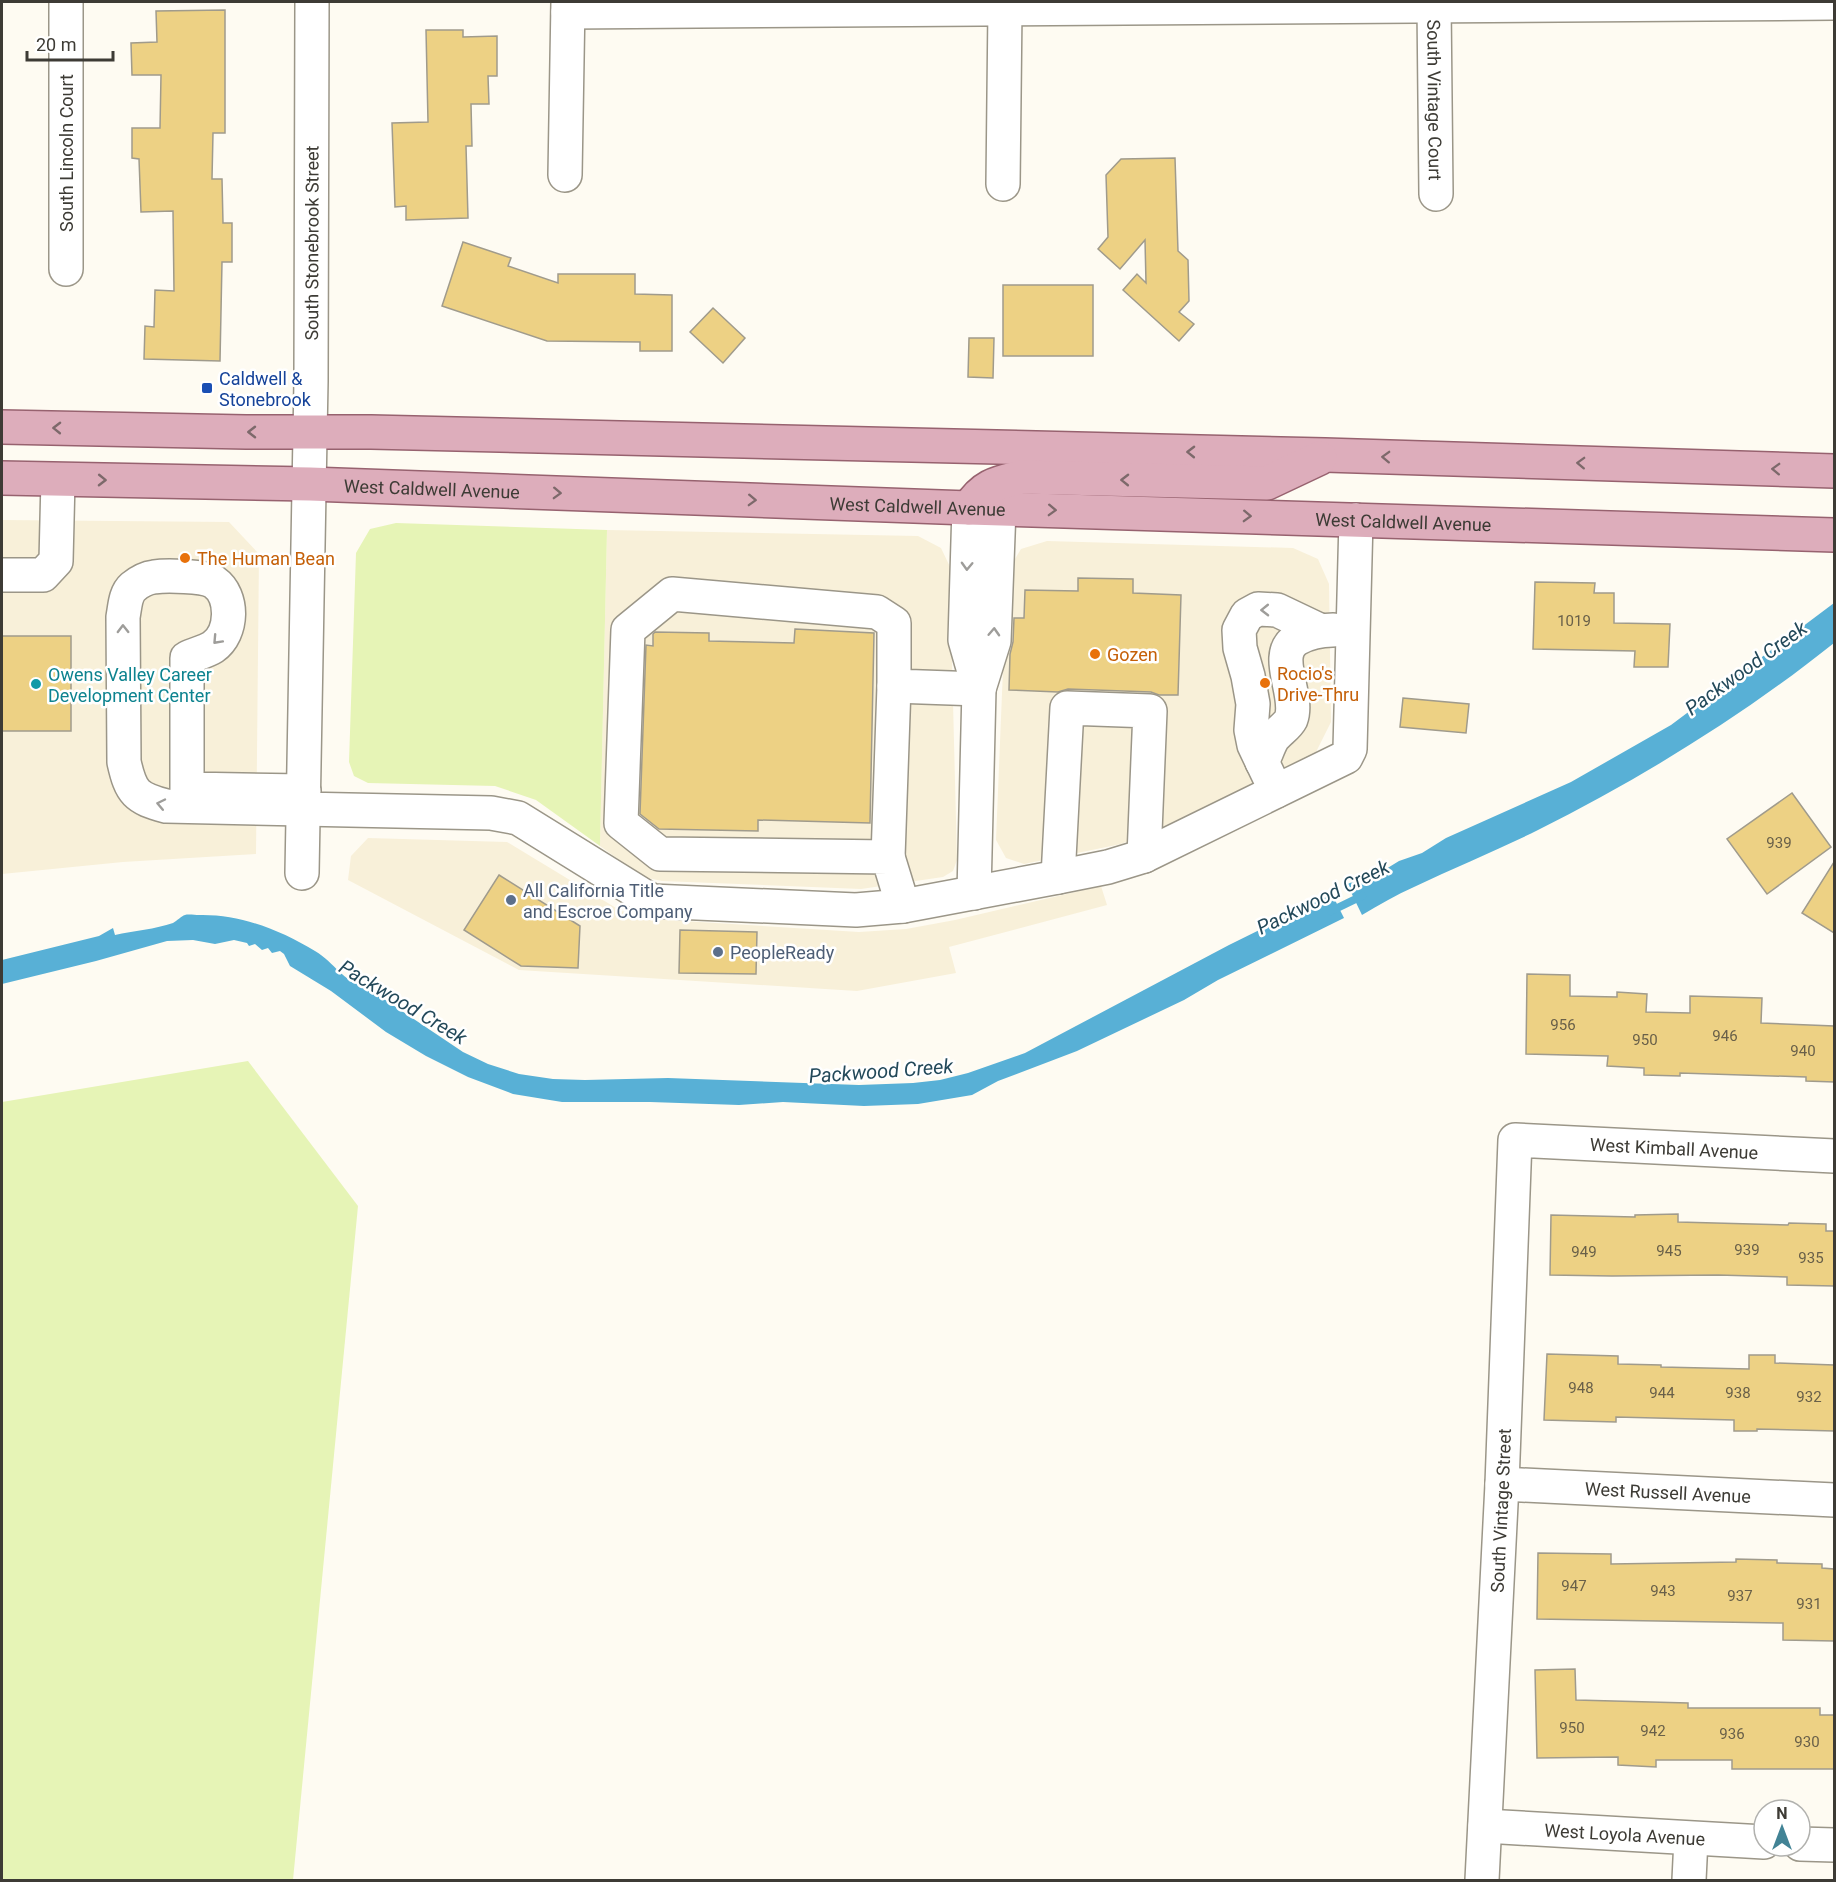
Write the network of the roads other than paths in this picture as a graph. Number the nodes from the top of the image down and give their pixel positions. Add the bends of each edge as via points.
1 (66, 2) edge
2 (312, 2) edge
3 (1834, 3) edge
4 (1434, 4) junction
5 (568, 7) edge
6 (1005, 8) junction
7 (565, 175) dead end
8 (1003, 184) dead end
9 (1436, 194) dead end
10 (66, 269) dead end
11 (2, 427) edge
12 (310, 432) junction
13 (1325, 455) junction
14 (1834, 471) edge
15 (2, 478) edge
16 (58, 480) junction
17 (310, 484) junction
18 (984, 508) junction
19 (1356, 520) junction
20 (1834, 535) edge
21 (2, 575) edge
22 (1319, 630) junction
23 (1353, 631) junction
24 (894, 686) junction
25 (979, 688) junction
26 (1263, 762) junction
27 (1276, 791) junction
28 (303, 800) junction
29 (1144, 856) junction
30 (888, 857) junction
31 (302, 873) dead end
32 (1058, 878) junction
33 (974, 893) junction
34 (903, 906) junction
35 (1515, 1140) joint
36 (1834, 1156) edge
37 (1502, 1484) junction
38 (1834, 1500) edge
39 (1485, 1826) junction
40 (1691, 1839) junction
41 (1752, 1842) edge
42 (1812, 1844) edge
43 (1834, 1845) edge
44 (1482, 1881) edge
45 (1689, 1881) edge

1 - 10 street, South Lincoln Court
2 - 12 street, South Stonebrook Street
3 - 4 street
4 - 6 street
4 - 9 street, South Vintage Court
5 - 6 street
5 - 7 street
6 - 8 street
12 -> 11 main road
13 -> 12 main road
12 - 17 street, South Stonebrook Street
14 -> 13 main road
13 -> 18 main road via 1267,483 1022,477 977,495
15 - 16 main road, West Caldwell Avenue
16 -> 17 main road, West Caldwell Avenue
16 - 21 street via 56,561 43,574
17 -> 18 main road, West Caldwell Avenue
17 - 28 street, South Stonebrook Street
18 -> 19 main road, West Caldwell Avenue
18 - 25 street via 965,640
19 - 20 main road, West Caldwell Avenue
19 - 23 street
22 - 23 street
22 - 26 street via 1292,641 1286,650 1293,707 1290,720 1273,739
22 -> 26 street via 1277,610 1258,609 1247,615 1239,630 1253,704 1251,730
23 - 27 street via 1350,749 1346,757
24 - 25 street
24 - 30 street
24 - 30 street via 894,623 877,612 672,594 628,630 621,823 660,854
25 - 33 street
26 - 27 street
27 - 29 street
28 -> 28 street via 166,806 144,800 135,791 124,762 123,617 131,588 154,577 204,577 222,589 227,599 229,612 223,637 187,658 187,789
28 - 31 street, South Stonebrook Street
28 - 34 street via 518,818 652,901 856,910
29 - 32 street
29 - 32 street via 1150,711 1067,708
30 - 34 street
32 - 33 street
33 - 34 street
35 - 36 street, West Kimball Avenue
35 - 37 street, South Vintage Street
37 - 38 street, West Russell Avenue
37 - 39 street, South Vintage Street
39 - 40 street, West Loyola Avenue
39 - 44 street, South Vintage Street
40 - 41 street, West Loyola Avenue
40 - 45 street
42 - 43 street

